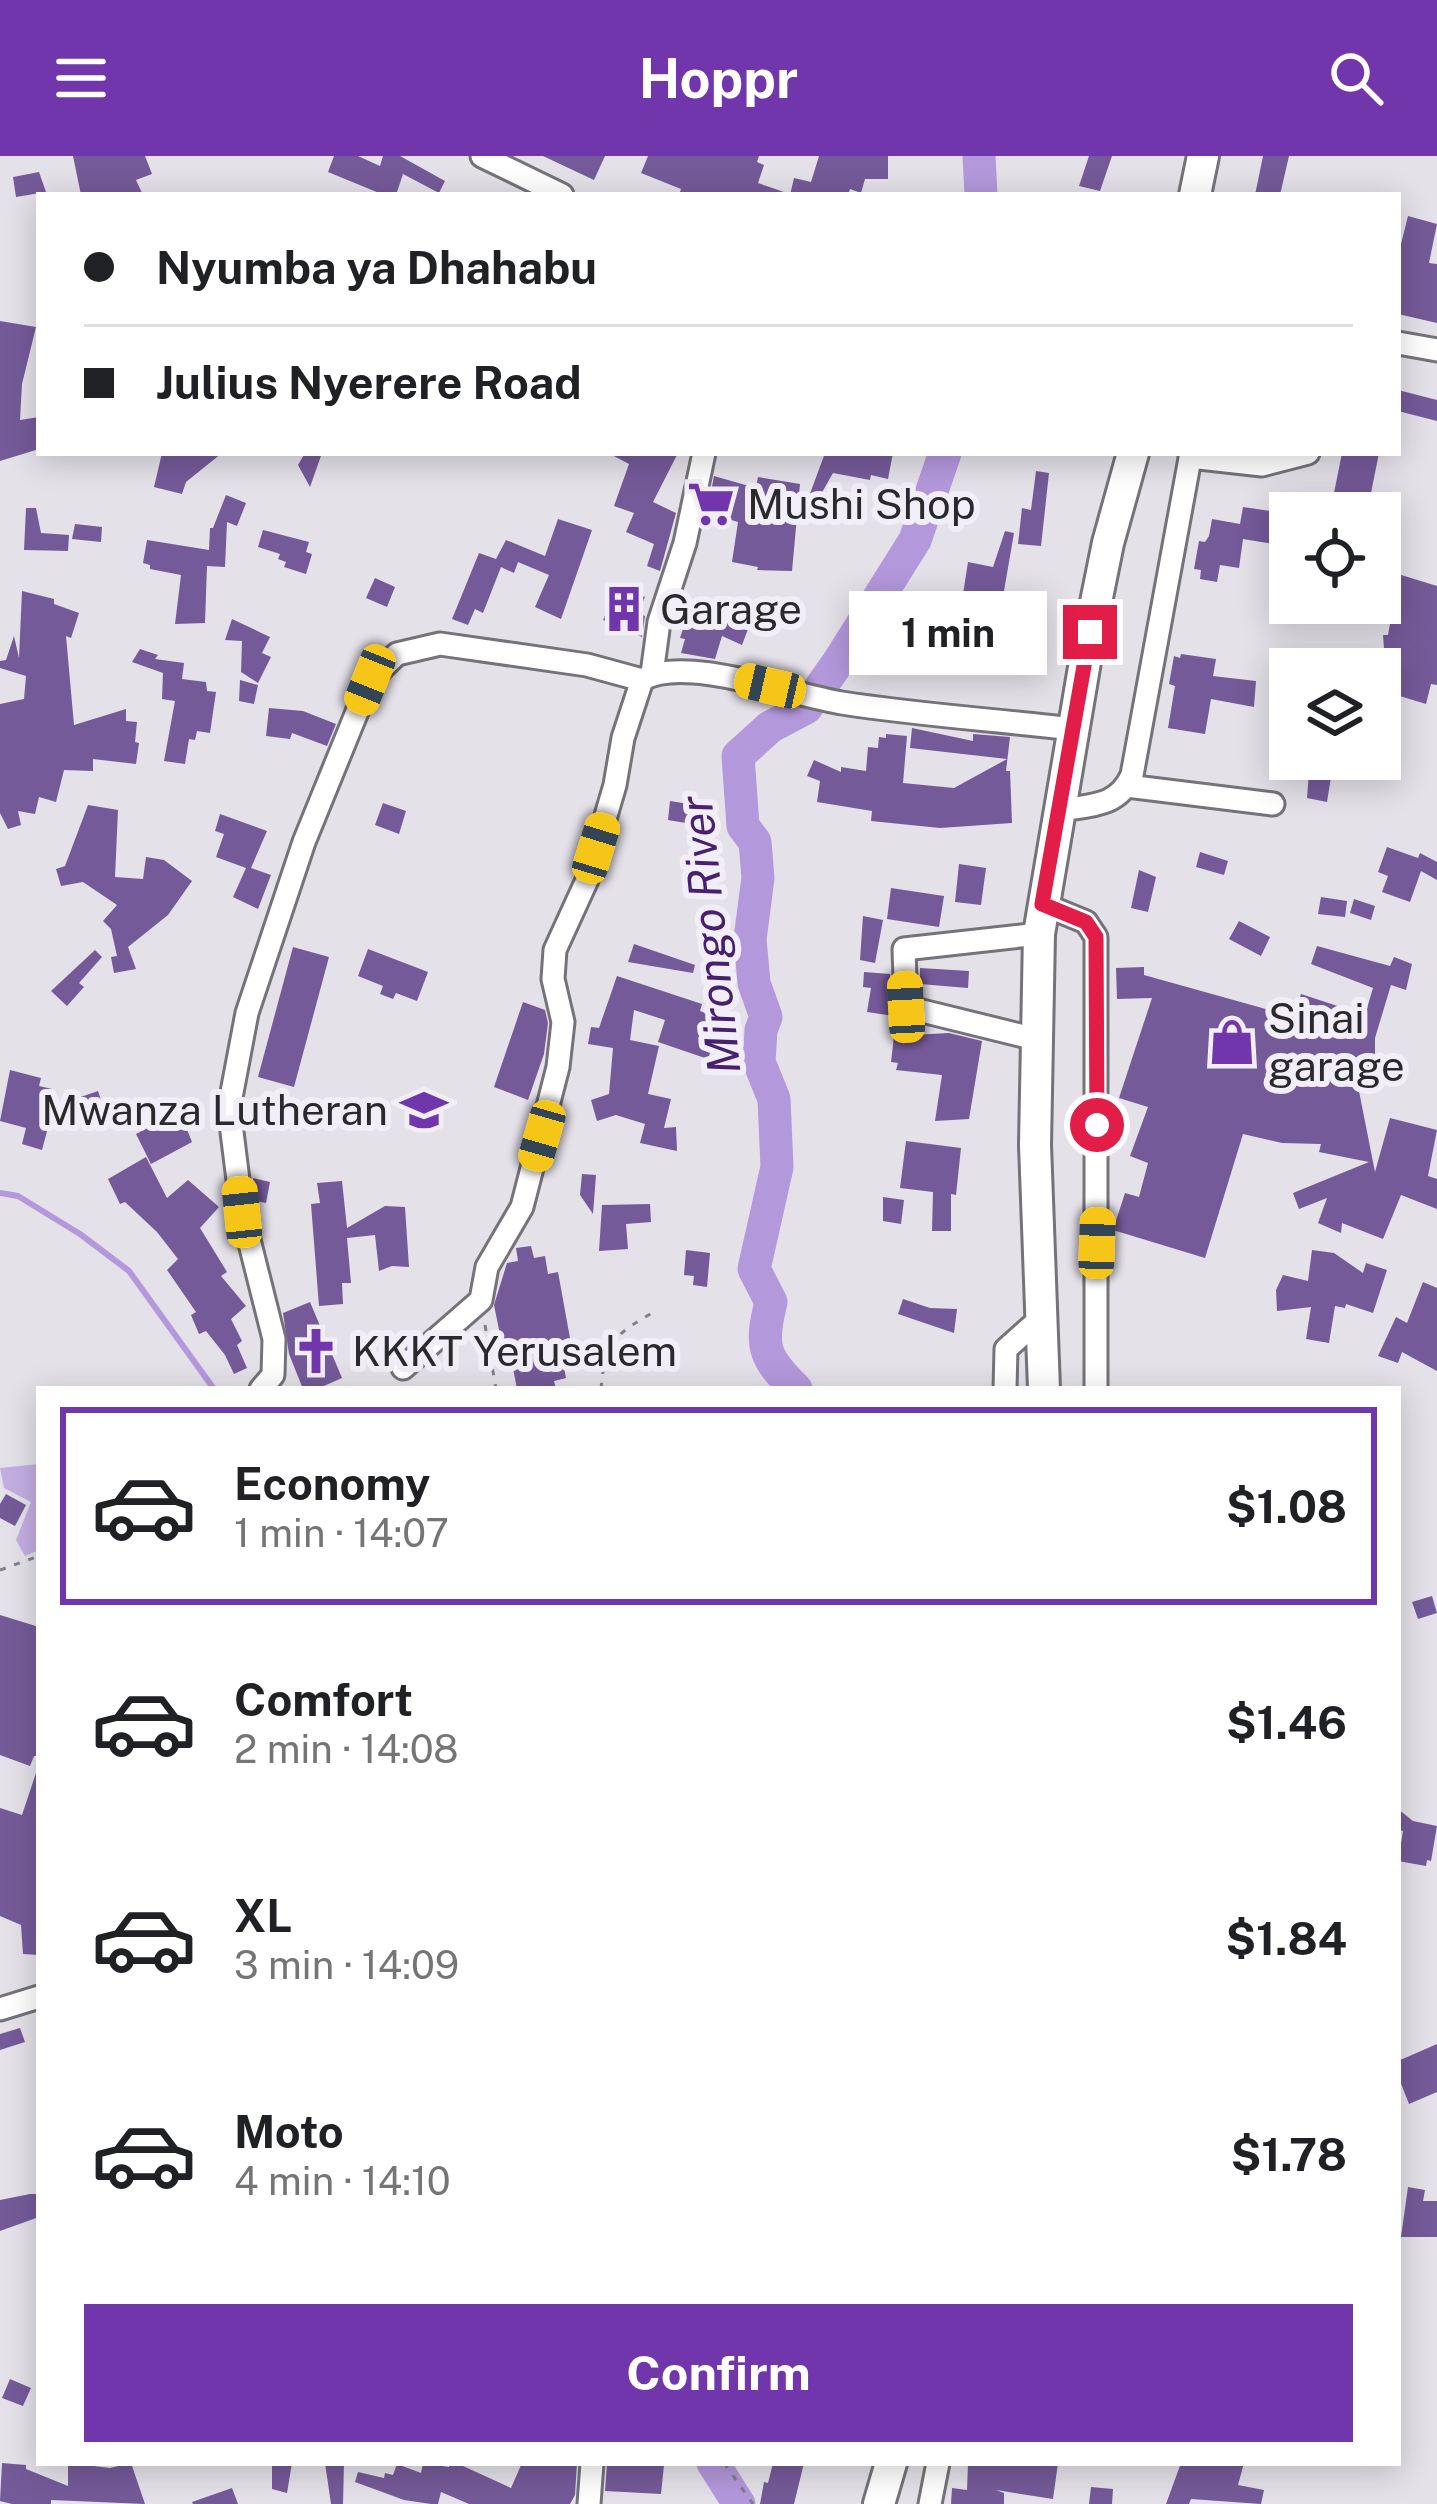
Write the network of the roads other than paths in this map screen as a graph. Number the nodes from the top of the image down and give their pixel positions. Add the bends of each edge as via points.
1 (482, 156) edge
2 (1203, 156) edge
3 (556, 192) edge
4 (1197, 192) edge
5 (1401, 344) edge
6 (1437, 350) edge
7 (703, 456) edge
8 (1132, 456) edge
9 (1190, 456) edge
10 (1197, 456) edge
11 (1297, 456) edge
12 (647, 677) junction
13 (1073, 729) junction
14 (1127, 786) junction
15 (1273, 804) dead end
16 (1060, 810) junction
17 (1040, 919) junction
18 (1036, 1039) junction
19 (1041, 1318) junction
20 (403, 1368) dead end
21 (264, 1386) edge
22 (1005, 1386) edge
23 (1044, 1386) edge
24 (1096, 1386) edge
25 (36, 1998) edge
26 (0, 2008) edge
27 (592, 2466) edge
28 (889, 2466) edge
29 (937, 2466) edge
30 (589, 2504) edge
31 (879, 2504) edge
32 (930, 2504) edge

1 - 3 street
2 - 4 highway
5 - 6 street
7 - 12 street
8 - 13 highway
9 - 14 street
10 - 11 street via 1262,465
12 - 13 street via 736,678 838,703
12 - 20 street via 553,961 563,1022 522,1207 487,1267 481,1300
12 - 21 street via 440,644 397,654 370,680 247,1013 230,1108 242,1212 274,1339 273,1375
13 - 16 highway
14 - 15 street
14 - 16 street via 1111,803
16 - 17 highway
17 - 18 highway
17 - 18 street via 904,949 906,1007
17 - 24 street via 1086,922 1096,937
18 - 19 highway
19 - 22 street via 1006,1349
19 - 23 highway
25 - 26 street
27 - 30 street
28 - 31 highway
29 - 32 street

